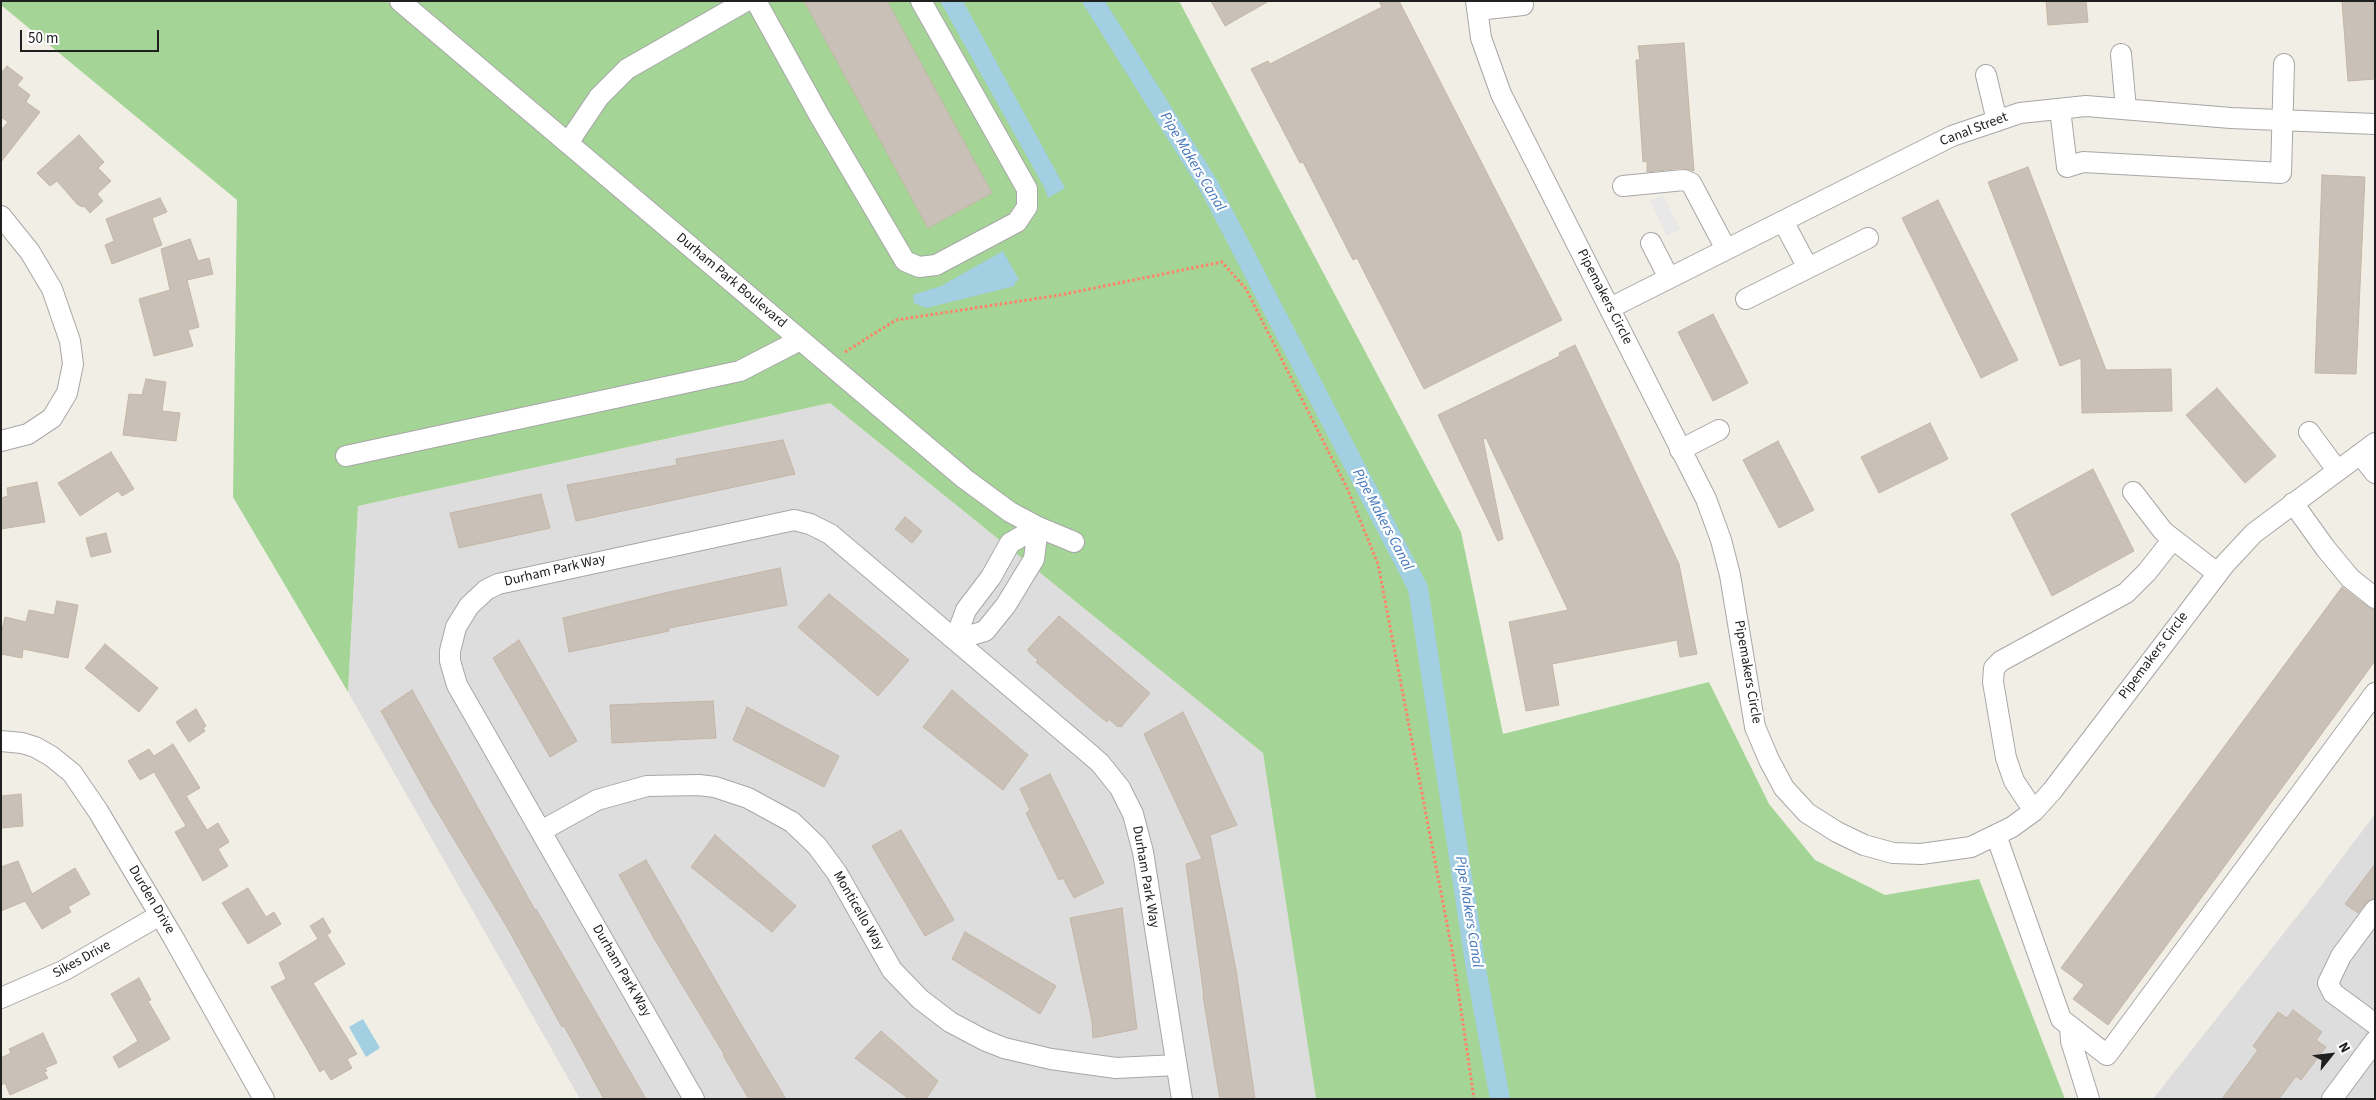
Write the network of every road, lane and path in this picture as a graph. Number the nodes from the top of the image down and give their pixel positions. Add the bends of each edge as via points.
1 (400, 1) edge
2 (746, 1) edge
3 (756, 1) edge
4 (921, 1) edge
5 (1523, 5) dead end
6 (1476, 6) edge
7 (2121, 54) dead end
8 (2284, 64) dead end
9 (1986, 75) dead end
10 (2060, 109) junction
11 (2126, 109) junction
12 (2284, 120) junction
13 (1997, 121) junction
14 (2375, 124) edge
15 (568, 143) junction
16 (1623, 186) dead end
17 (1, 216) edge
18 (1783, 221) junction
19 (1868, 238) dead end
20 (1651, 243) dead end
21 (1726, 250) junction
22 (1808, 268) junction
23 (1669, 278) junction
24 (1746, 299) dead end
25 (1610, 308) junction
26 (800, 340) junction
27 (828, 363) junction
28 (1719, 430) dead end
29 (2309, 432) dead end
30 (1, 441) edge
31 (2367, 449) edge
32 (1680, 450) junction
33 (346, 456) dead end
34 (2337, 470) junction
35 (2375, 474) edge
36 (2133, 492) dead end
37 (2293, 503) junction
38 (1038, 527) junction
39 (2173, 539) junction
40 (1074, 542) dead end
41 (995, 570) junction
42 (2217, 573) junction
43 (1020, 585) junction
44 (2375, 598) edge
45 (955, 640) junction
46 (2375, 693) edge
47 (1, 741) edge
48 (2034, 811) junction
49 (541, 831) junction
50 (1996, 835) junction
51 (2375, 910) edge
52 (160, 915) junction
53 (1, 998) edge
54 (2375, 1024) edge
55 (2070, 1027) junction
56 (2375, 1041) edge
57 (1176, 1065) junction
58 (264, 1099) edge
59 (694, 1099) edge
60 (1182, 1099) edge
61 (1474, 1099) edge
62 (2088, 1099) edge
63 (2332, 1099) edge

1 - 15 street, Durham Park Boulevard
2 - 15 street via 627,69 599,97
3 - 4 street via 905,261 919,267 936,265 1017,222 1027,207 1027,189
5 - 6 street
6 - 25 street, Pipemakers Circle via 1481,38 1501,94
7 - 11 street
8 - 12 street
9 - 13 street
10 - 11 street, Canal Street via 2086,106
10 - 12 street via 2067,167 2083,162 2281,173
10 - 13 street, Canal Street via 2020,113
11 - 12 street, Canal Street
12 - 14 street, Canal Street
13 - 18 street, Canal Street via 1952,136
15 - 26 street, Durham Park Boulevard
16 - 21 street via 1684,180 1691,183
17 - 30 street via 30,252 52,289 68,335 73,364 67,393 52,418 28,434
18 - 21 street, Canal Street
18 - 22 street
19 - 22 street
20 - 23 street
21 - 23 street, Canal Street
22 - 24 street
23 - 25 street, Canal Street
25 - 32 street, Pipemakers Circle
26 - 27 street, Durham Park Boulevard
26 - 33 street via 740,371
27 - 38 street, Durham Park Boulevard via 966,479 1010,512
27 - 61 path via 896,320 1060,295 1222,262 1246,289 1347,488 1378,564 1453,955
28 - 32 street
29 - 34 street
31 - 34 street, Pipemakers Circle
31 - 35 street
32 - 50 street, Pipemakers Circle via 1706,499 1721,540 1730,575 1755,727 1784,788 1807,813 1837,832 1864,845 1893,853 1921,854 1971,847
34 - 37 street, Pipemakers Circle
36 - 39 street
37 - 42 street, Pipemakers Circle via 2254,533
37 - 44 street via 2350,578
38 - 40 street, Durham Park Boulevard
38 - 41 street via 1010,543
38 - 43 street via 1034,559
39 - 42 street
39 - 48 street via 2126,593 2001,661 1994,668 1993,682 2006,758 2014,781
41 - 43 street
41 - 45 street via 966,610
42 - 48 street, Pipemakers Circle via 2086,748
43 - 45 street via 985,631
45 - 49 street, Durham Park Way via 830,534 794,520 498,584 477,597 462,617 452,639 450,661 458,686
45 - 57 street, Durham Park Way via 1100,763 1127,799 1143,852
46 - 55 street via 2107,1055
47 - 52 street, Durden Drive via 35,747 72,773
48 - 50 street, Pipemakers Circle
49 - 57 street, Monticello Way via 597,800 647,786 699,785 748,798 792,822 817,846 837,873 892,970 920,999 950,1022 1004,1048 1051,1059 1116,1068
49 - 59 street, Durham Park Way
50 - 55 street via 2061,1019
51 - 54 street via 2341,956 2328,983 2333,993
52 - 53 street, Sikes Drive via 63,971
52 - 58 street, Durden Drive
55 - 62 street
56 - 63 street
57 - 60 street, Durham Park Way

